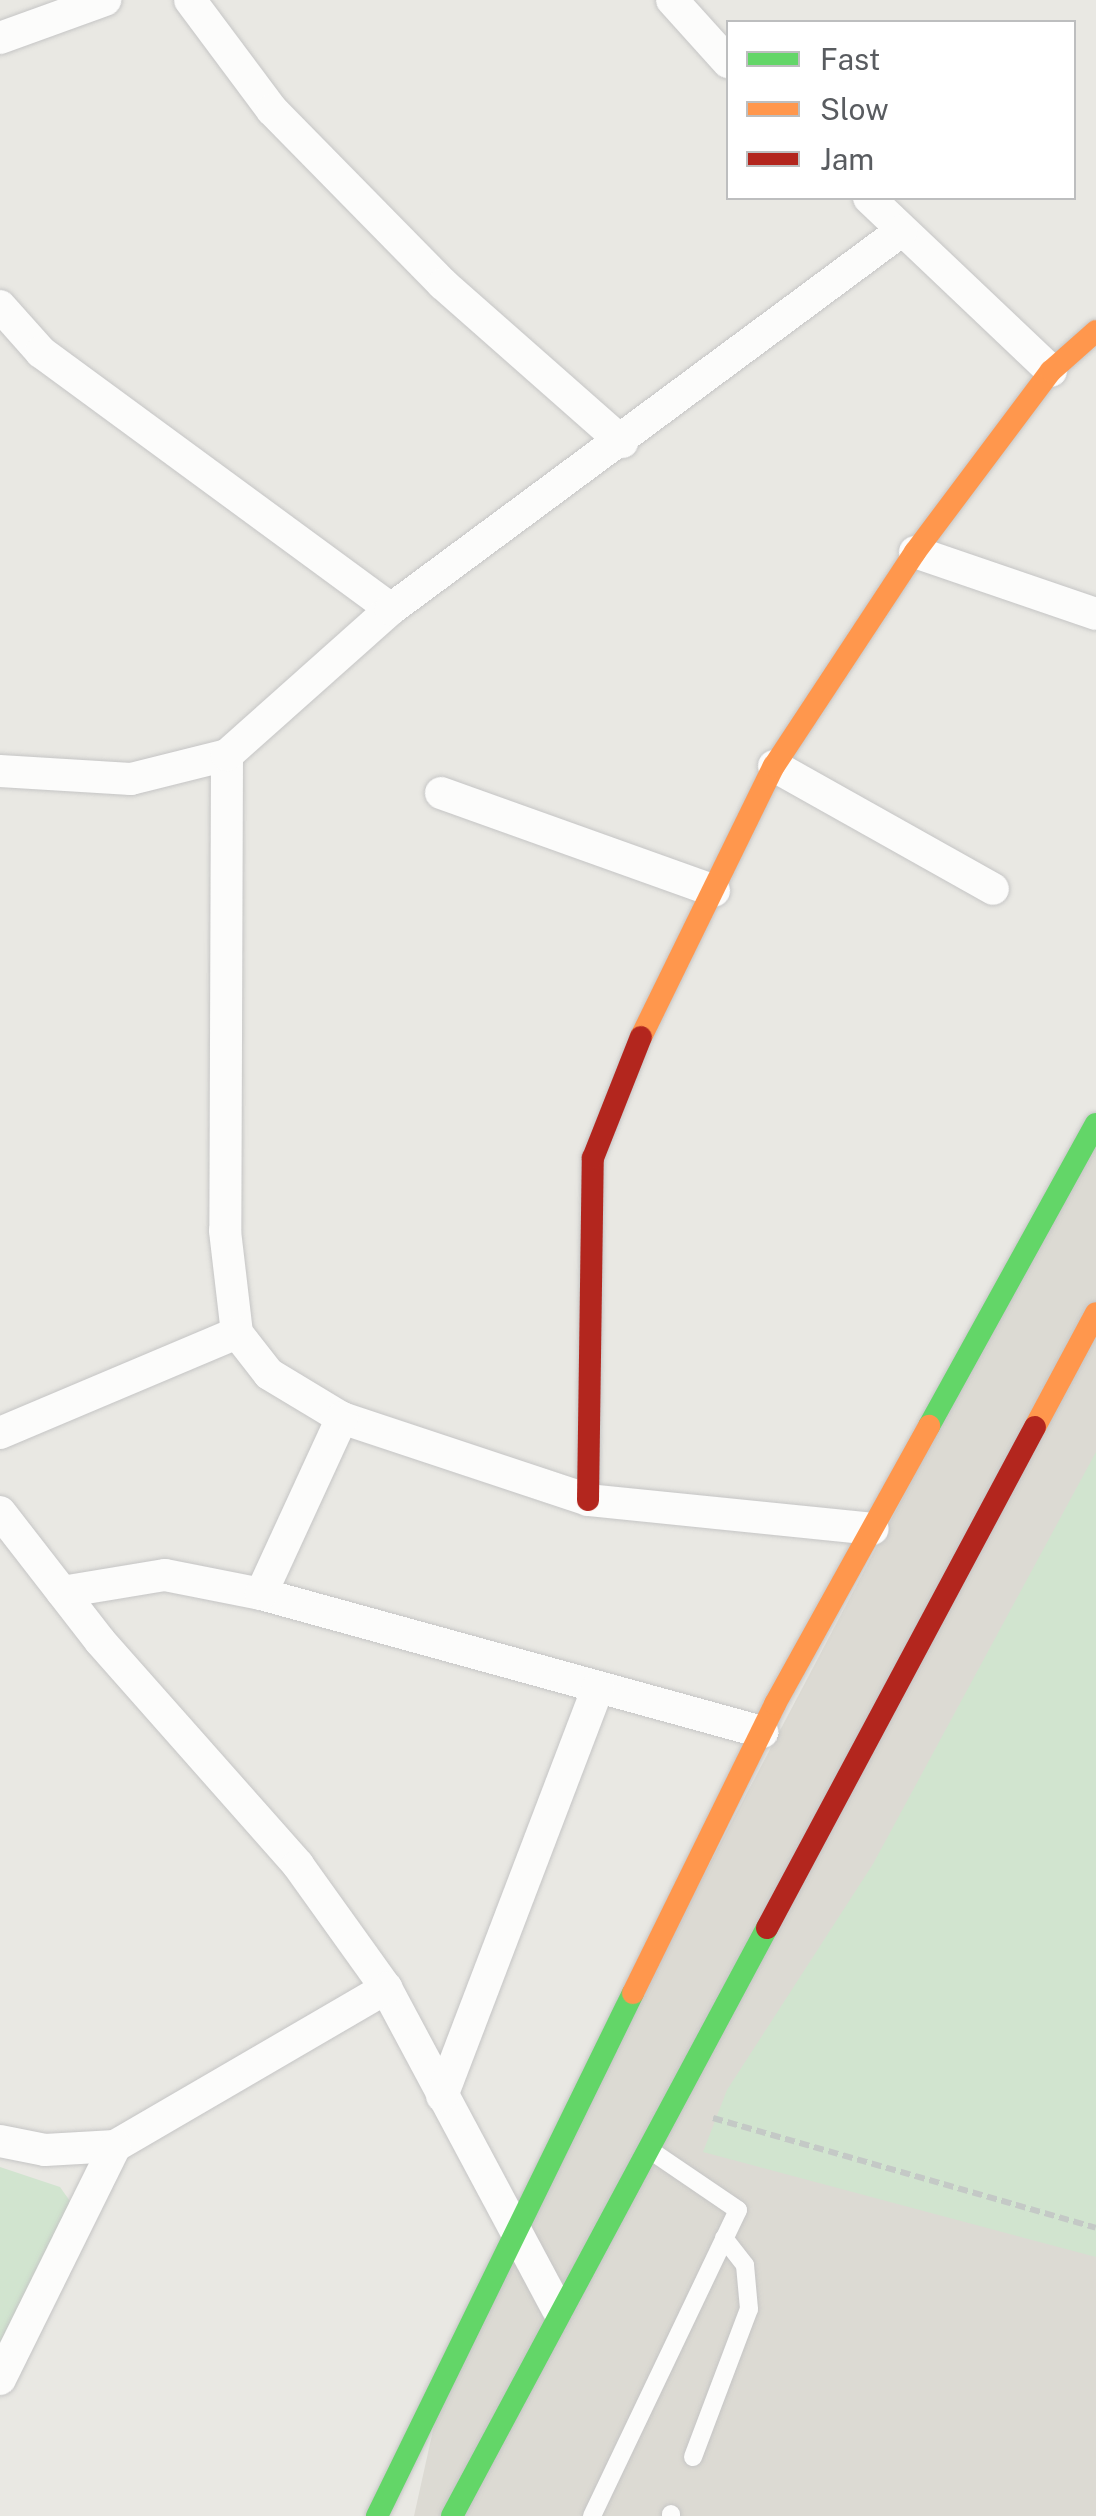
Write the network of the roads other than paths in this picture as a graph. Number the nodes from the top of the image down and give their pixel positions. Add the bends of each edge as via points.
1 (104, 0) edge
2 (190, 0) edge
3 (672, 0) edge
4 (0, 38) edge
5 (726, 60) edge
6 (870, 200) edge
7 (900, 231) junction
8 (0, 306) edge
9 (1096, 331) edge
10 (0, 339) edge
11 (40, 352) junction
12 (1051, 371) junction
13 (622, 442) junction
14 (915, 552) junction
15 (392, 610) junction
16 (1096, 614) edge
17 (227, 755) junction
18 (774, 766) junction
19 (0, 771) edge
20 (441, 793) dead end
21 (993, 889) dead end
22 (714, 891) junction
23 (1096, 1124) edge
24 (1096, 1313) edge
25 (236, 1333) junction
26 (342, 1418) junction
27 (0, 1433) edge
28 (588, 1500) junction
29 (0, 1512) edge
30 (872, 1529) junction
31 (62, 1592) junction
32 (261, 1594) junction
33 (598, 1688) junction
34 (762, 1732) junction
35 (386, 1988) junction
36 (442, 2096) junction
37 (0, 2141) edge
38 (115, 2146) junction
39 (649, 2150) junction
40 (514, 2233) junction
41 (724, 2238) junction
42 (557, 2308) junction
43 (0, 2379) edge
44 (693, 2457) dead end
45 (378, 2516) edge
46 (452, 2516) edge
47 (592, 2516) edge

1 - 4 street
2 - 13 street via 300,138 443,284
3 - 5 street
6 - 7 street
7 - 12 street
7 - 13 street
8 - 11 street
9 - 12 main road
10 - 11 street
11 - 15 street
12 - 14 main road
13 - 15 street
14 - 16 street
14 - 18 main road
15 - 17 street
17 - 19 street via 131,779
17 - 25 street via 225,1231
18 - 21 street
18 - 22 main road
20 - 22 street
22 - 28 main road via 610,1099 593,1158
23 - 30 main road
24 - 39 main road
25 - 26 street via 269,1374
25 - 27 street
26 - 28 street
26 - 32 street
28 - 30 street
29 - 31 street
30 - 34 main road
31 - 32 street via 165,1575
31 - 35 street via 298,1865
32 - 33 street
33 - 34 street
33 - 36 street
34 - 40 main road
35 - 36 street
35 - 38 street
36 - 40 street
37 - 38 street via 45,2150
38 - 43 street
39 - 41 lane via 738,2210
39 - 42 main road
40 - 42 street
40 - 45 main road
41 - 44 lane via 745,2265 749,2309
41 - 47 lane
42 - 46 main road

